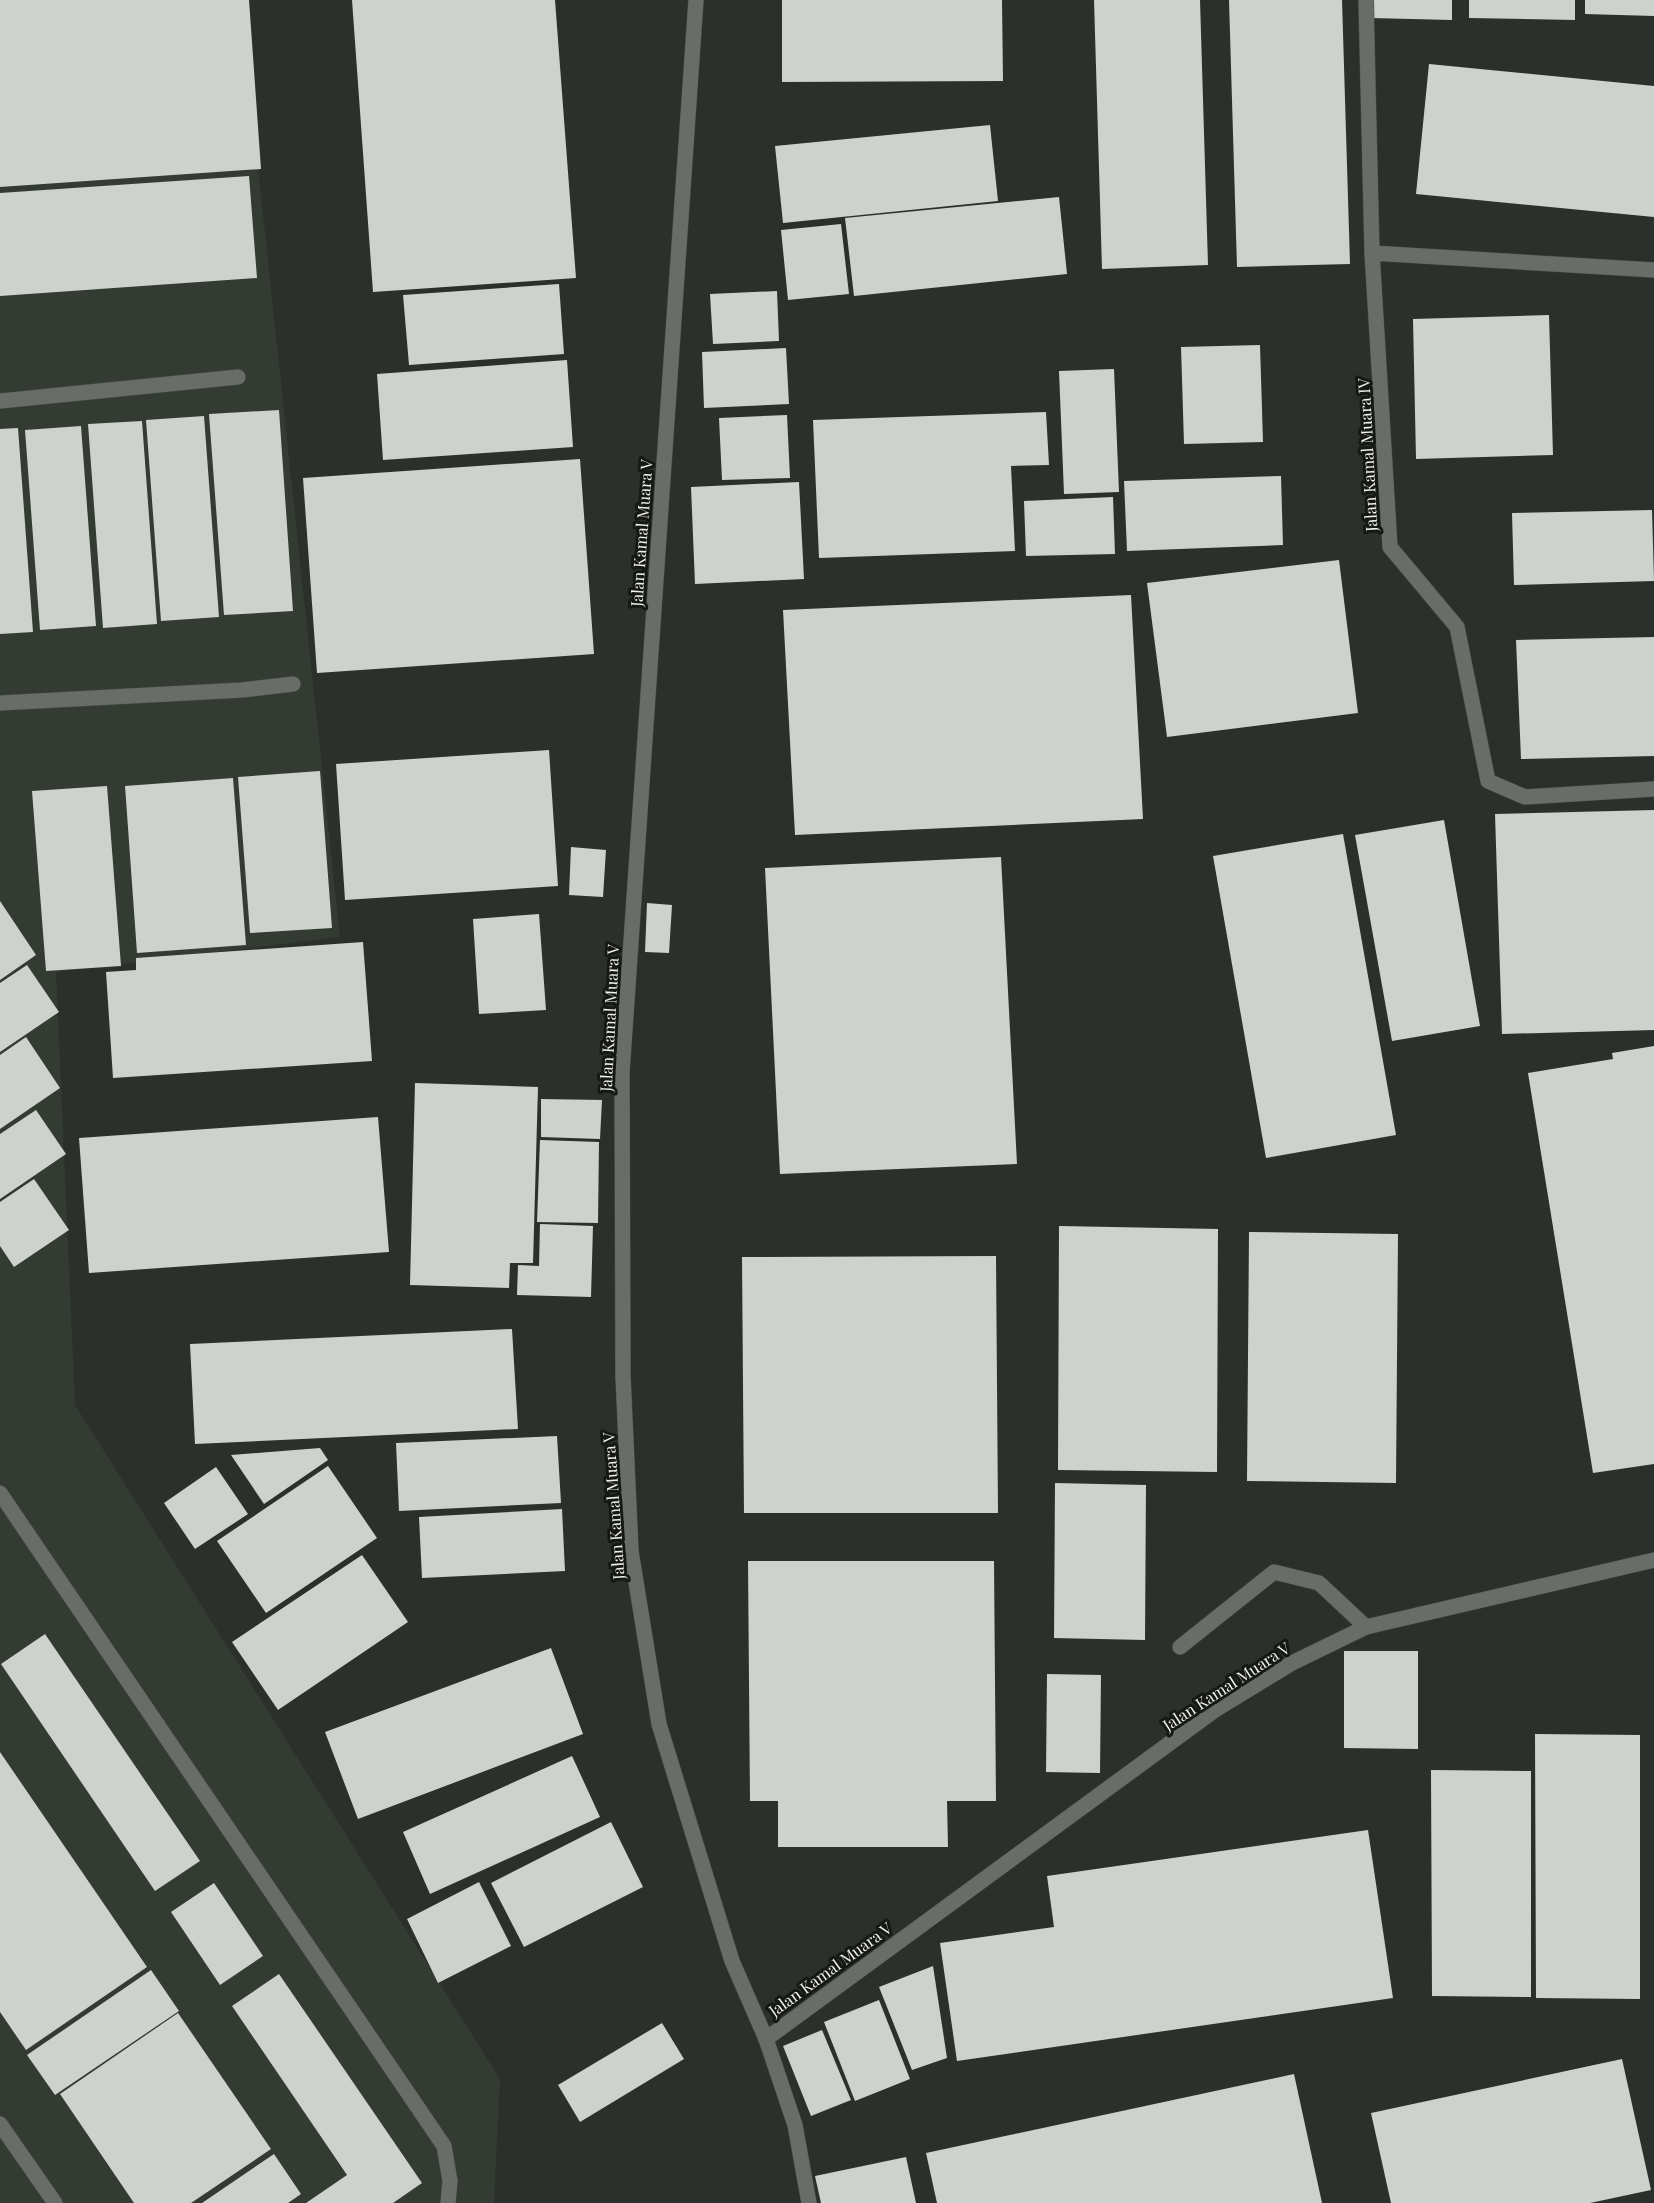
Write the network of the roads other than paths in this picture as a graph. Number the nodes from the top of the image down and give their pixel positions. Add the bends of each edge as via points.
1 (696, 0) edge
2 (1366, 0) edge
3 (1372, 253) junction
4 (1654, 270) edge
5 (238, 377) dead end
6 (0, 401) edge
7 (293, 684) dead end
8 (0, 703) edge
9 (1654, 789) edge
10 (0, 1493) edge
11 (1654, 1560) edge
12 (1366, 1627) junction
13 (1180, 1647) dead end
14 (766, 2039) junction
15 (0, 2124) edge
16 (55, 2203) edge
17 (448, 2203) edge
18 (809, 2203) edge

1 - 14 street, Jalan Kamal Muara V via 622,1072 623,1376 631,1551 659,1724 732,1961
2 - 3 street
3 - 4 street
3 - 9 street, Jalan Kamal Muara IV via 1390,547 1457,627 1488,781 1525,797
5 - 6 street
7 - 8 street
10 - 17 street via 444,2146 450,2181
11 - 12 street, Jalan Kamal Muara V
12 - 13 street via 1319,1583 1274,1572
12 - 14 street, Jalan Kamal Muara V via 1292,1663 1215,1710
14 - 18 street via 795,2125
15 - 16 street

